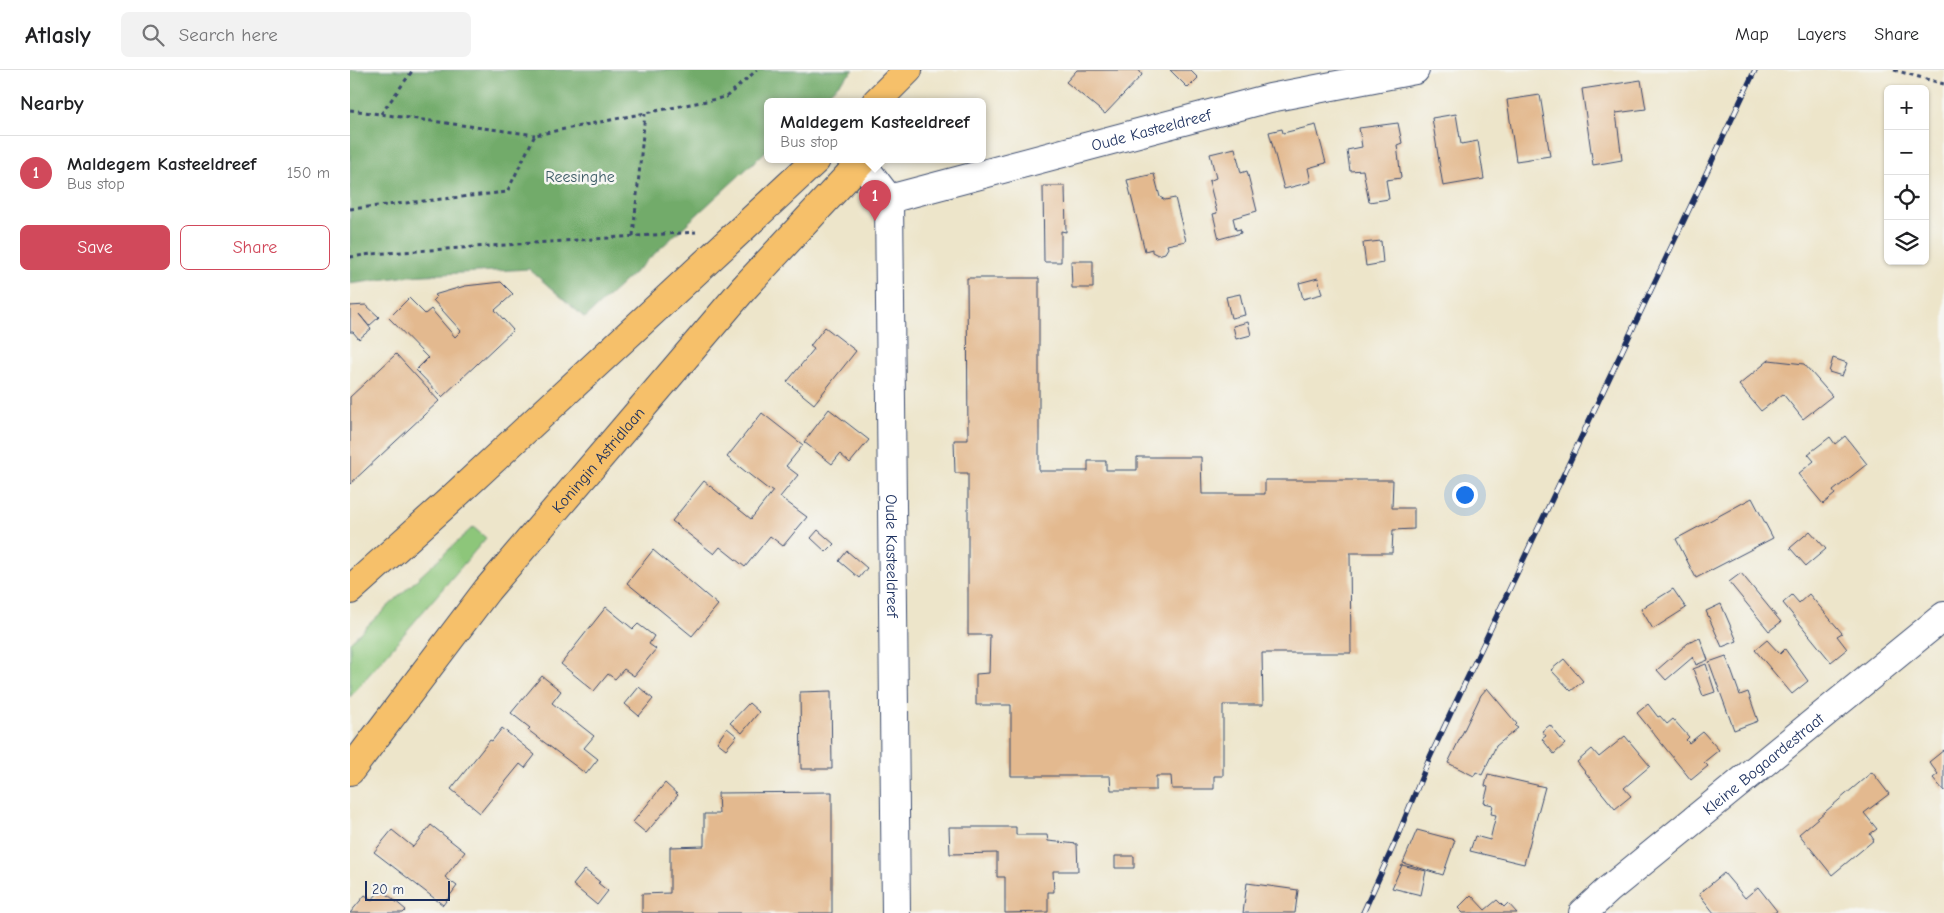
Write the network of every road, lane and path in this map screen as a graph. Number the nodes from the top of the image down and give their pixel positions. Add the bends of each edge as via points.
1 (413, 70) edge
2 (757, 70) edge
3 (908, 70) edge
4 (1415, 70) edge
5 (1894, 70) edge
6 (1944, 84) edge
7 (880, 98) edge
8 (350, 110) edge
9 (381, 114) junction
10 (645, 114) junction
11 (535, 135) junction
12 (813, 163) edge
13 (858, 163) edge
14 (862, 163) edge
15 (889, 198) junction
16 (350, 209) edge
17 (742, 229) junction
18 (633, 236) junction
19 (350, 257) edge
20 (350, 590) edge
21 (1944, 616) edge
22 (350, 771) edge
23 (896, 913) edge
24 (1583, 913) edge

1 - 9 path
2 - 10 path via 726,98
3 - 7 main road
4 - 15 street, Oude Kasteeldreef via 1270,98
5 - 6 path
8 - 9 path
9 - 11 path
10 - 11 path
10 - 18 path
11 - 16 path via 507,192
12 - 17 main road
13 - 22 main road, Koningin Astridlaan via 744,288 493,583
14 - 15 street
15 - 23 street, Oude Kasteeldreef
17 - 18 path
17 - 20 main road
18 - 19 path
21 - 24 street, Kleine Bogaardestraat

